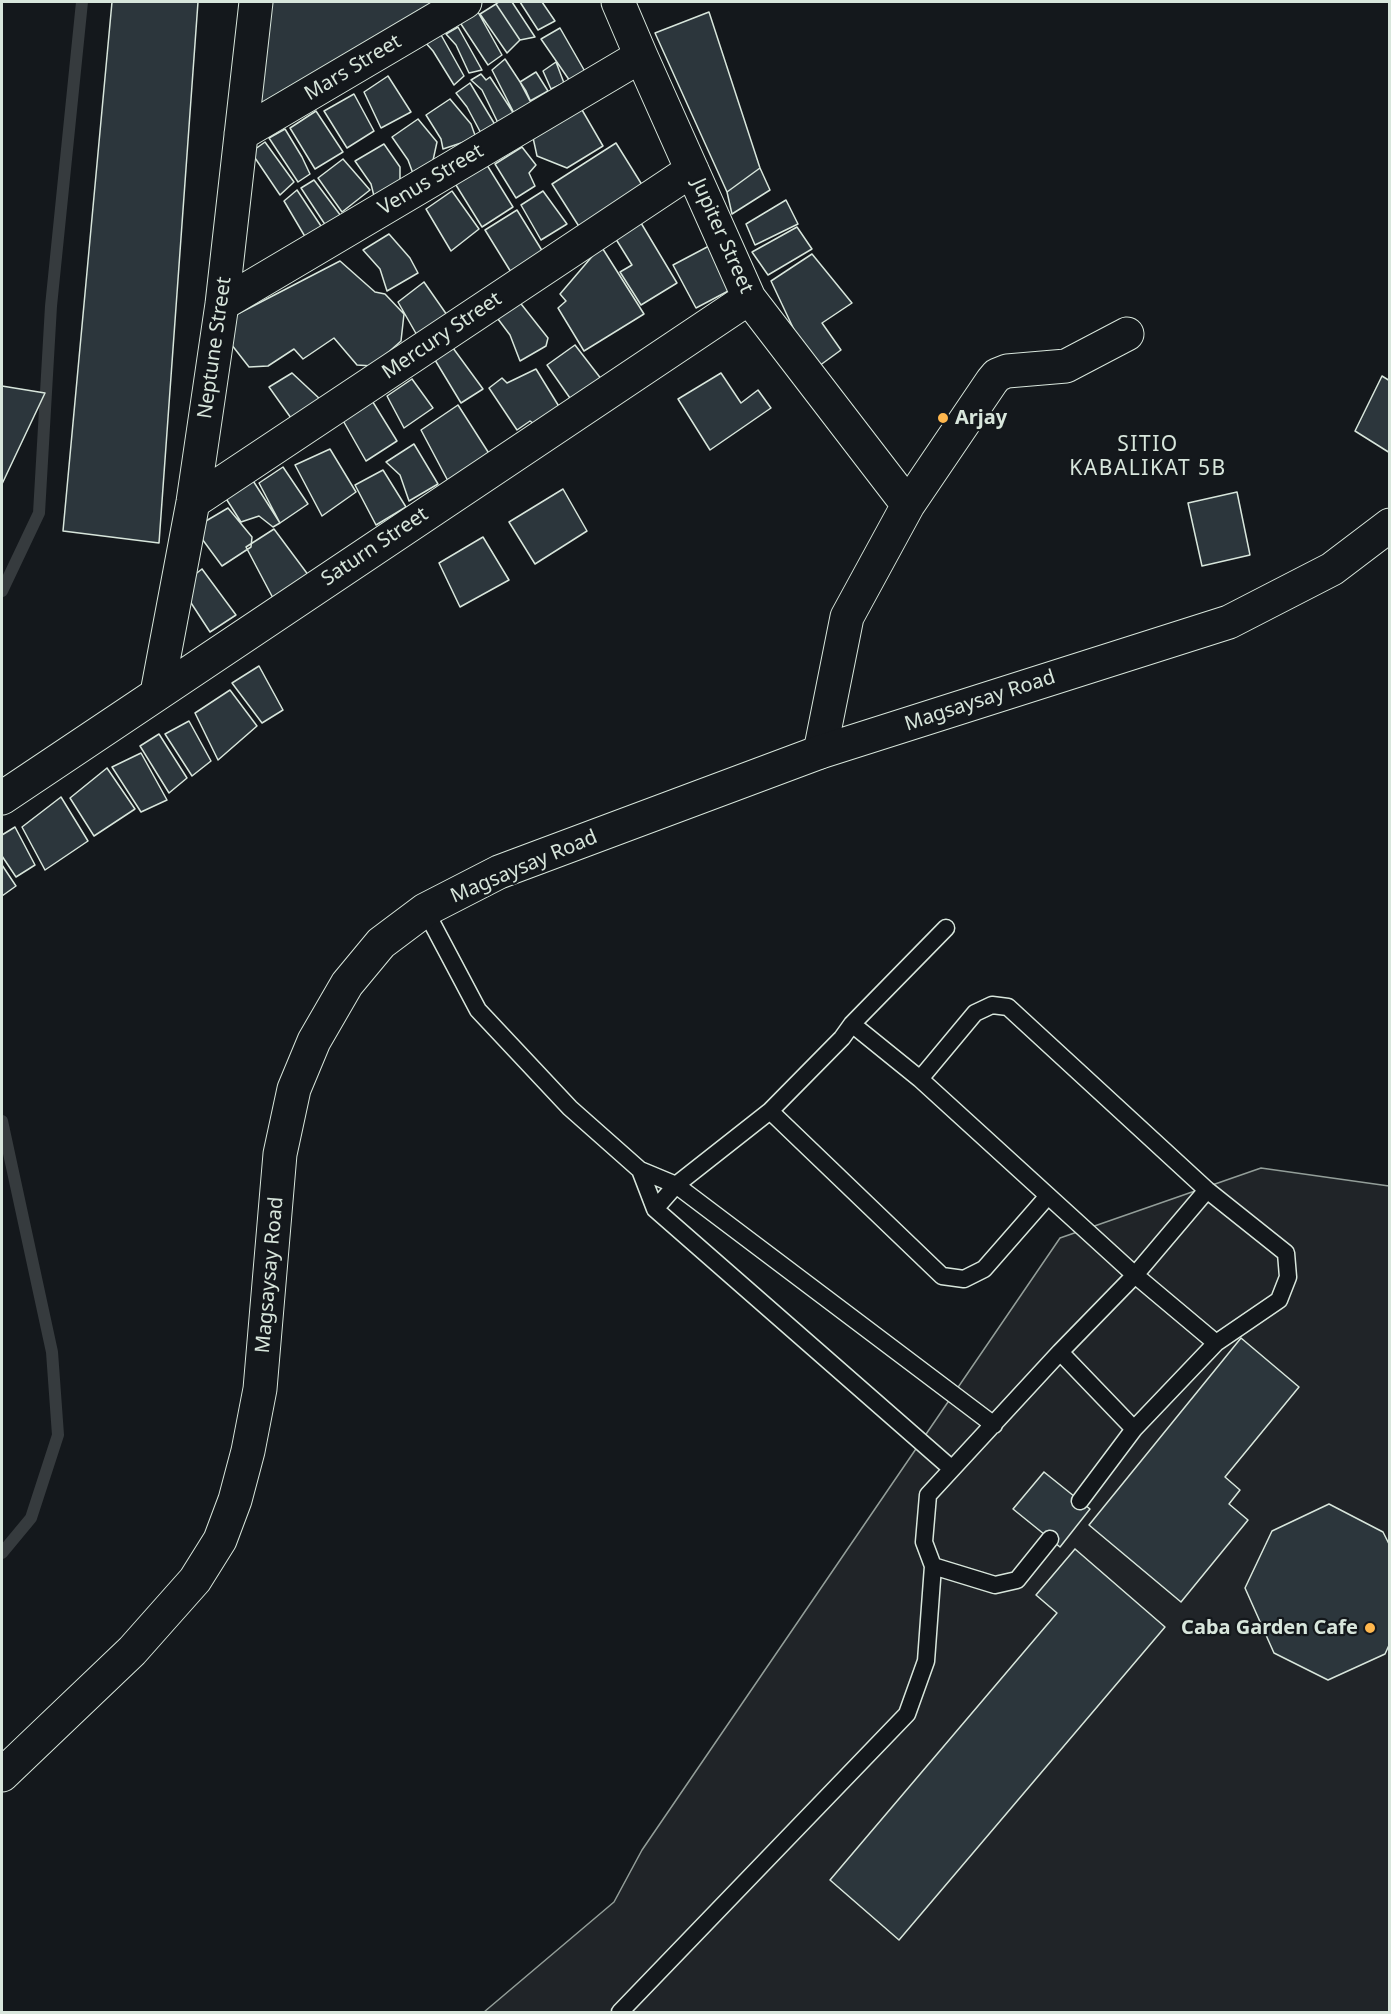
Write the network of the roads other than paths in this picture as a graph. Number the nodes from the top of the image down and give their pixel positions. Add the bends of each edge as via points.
1 (256, 2) edge
2 (465, 2) edge
3 (618, 2) edge
4 (641, 56) junction
5 (241, 134) junction
6 (692, 170) junction
7 (749, 298) junction
8 (222, 304) junction
9 (1127, 334) dead end
10 (193, 502) junction
11 (908, 505) junction
12 (1389, 525) edge
13 (157, 693) junction
14 (820, 752) junction
15 (2, 798) edge
16 (425, 910) junction
17 (946, 928) dead end
18 (852, 1024) junction
19 (920, 1079) junction
20 (770, 1111) junction
21 (640, 1170) junction
22 (676, 1185) junction
23 (1207, 1190) junction
24 (1047, 1197) junction
25 (655, 1209) junction
26 (1135, 1275) junction
27 (1216, 1343) junction
28 (1060, 1352) junction
29 (994, 1425) junction
30 (1134, 1429) junction
31 (952, 1469) junction
32 (1080, 1501) dead end
33 (1050, 1539) dead end
34 (933, 1566) junction
35 (2, 1775) edge
36 (620, 2013) edge

1 - 5 street, Neptune Street
2 - 5 street, Mars Street
3 - 4 street, Jupiter Street
4 - 6 street, Jupiter Street
4 - 8 street, Venus Street
5 - 8 street, Neptune Street
6 - 7 street, Jupiter Street
6 - 10 street, Mercury Street
7 - 11 street, Jupiter Street
7 - 13 street, Saturn Street
8 - 10 street, Neptune Street
9 - 11 street via 1066,366 997,375
10 - 13 street, Neptune Street
11 - 14 street via 847,616
12 - 14 street, Magsaysay Road via 1332,569 1229,622
13 - 15 street, Saturn Street
14 - 16 street, Magsaysay Road via 499,873
16 - 21 lane via 478,1010 570,1108
16 - 35 street, Magsaysay Road via 381,943 347,984 314,1041 294,1089 280,1154 260,1389 246,1461 220,1540 195,1580 132,1651
17 - 18 lane
18 - 19 lane
18 - 20 lane
19 - 23 lane via 975,1013 992,1005 1008,1007
19 - 24 lane
20 - 22 lane
20 - 24 lane via 942,1276 964,1279 984,1269
21 - 22 lane
21 - 25 lane
22 - 25 lane
22 - 29 lane
23 - 26 lane
23 - 27 lane via 1286,1253 1288,1277 1279,1300
24 - 26 lane
25 - 31 lane
26 - 27 lane
26 - 28 lane
27 - 30 lane
28 - 29 lane
28 - 30 lane
29 - 31 lane
30 - 32 lane
31 - 34 lane via 928,1495 924,1542
33 - 34 lane via 1017,1580 995,1585
34 - 36 lane via 926,1661 907,1714

